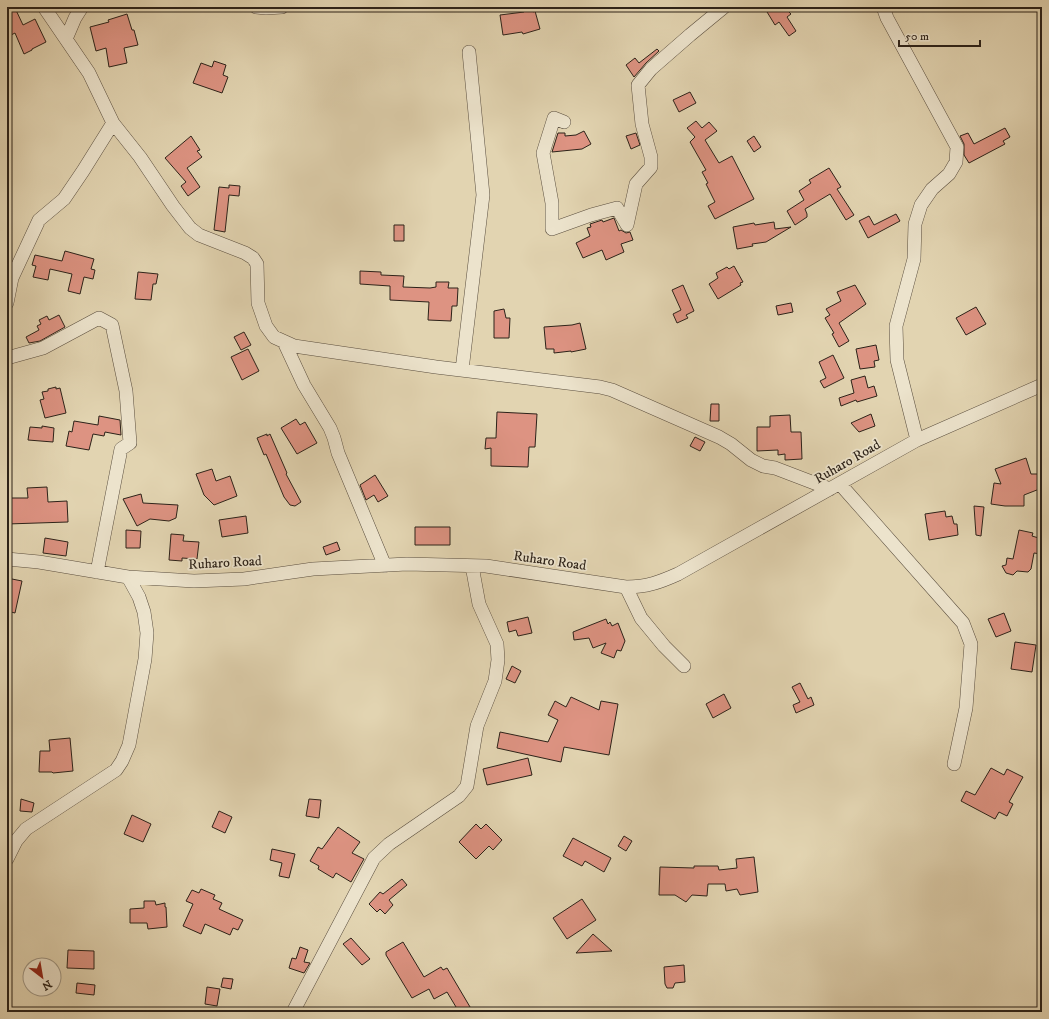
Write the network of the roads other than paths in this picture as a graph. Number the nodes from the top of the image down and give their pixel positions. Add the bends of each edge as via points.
1 (44, 7) edge
2 (82, 7) edge
3 (256, 7) edge
4 (282, 7) edge
5 (724, 7) edge
6 (883, 7) edge
7 (66, 39) junction
8 (469, 52) dead end
9 (564, 122) dead end
10 (113, 123) junction
11 (7, 303) edge
12 (284, 342) junction
13 (7, 358) edge
14 (462, 370) junction
15 (1042, 385) edge
16 (917, 440) junction
17 (834, 487) junction
18 (7, 559) edge
19 (385, 566) junction
20 (472, 566) junction
21 (97, 572) junction
22 (128, 577) junction
23 (626, 587) junction
24 (684, 666) dead end
25 (954, 764) dead end
26 (7, 858) edge
27 (293, 1012) edge

1 - 7 street
2 - 7 street
3 - 4 street
5 - 9 street via 690,35 638,85 642,124 652,167 636,184 627,225 617,208 552,230 552,203 542,153 554,118
6 - 16 street via 957,147 956,162 949,174 932,189 921,205 915,224 914,258 896,326 897,360
7 - 10 street via 89,73
8 - 14 street via 483,195
10 - 11 street via 64,199 39,220 12,278
10 - 12 street via 140,156 190,228 199,235 253,258 257,264 258,303 266,326 274,337
12 - 14 street via 294,346
12 - 19 street via 304,385 334,438
13 - 21 street via 43,348 99,318 112,325 126,391 130,442 122,449
14 - 17 street via 612,390 720,437 763,466
15 - 16 street, Ruharo Road
16 - 17 street, Ruharo Road
17 - 23 street, Ruharo Road via 678,574 653,585
17 - 25 street via 963,624 968,633 971,644 966,708
18 - 21 street, Ruharo Road
19 - 20 street, Ruharo Road
19 - 22 street, Ruharo Road via 313,569 229,581
20 - 23 street, Ruharo Road
20 - 27 street via 479,604 497,644 498,660 495,681 477,726 467,786 459,796 389,844 374,858
21 - 22 street, Ruharo Road
22 - 26 street via 139,597 147,633 145,659 129,745 116,770 26,829
23 - 24 street via 641,618

